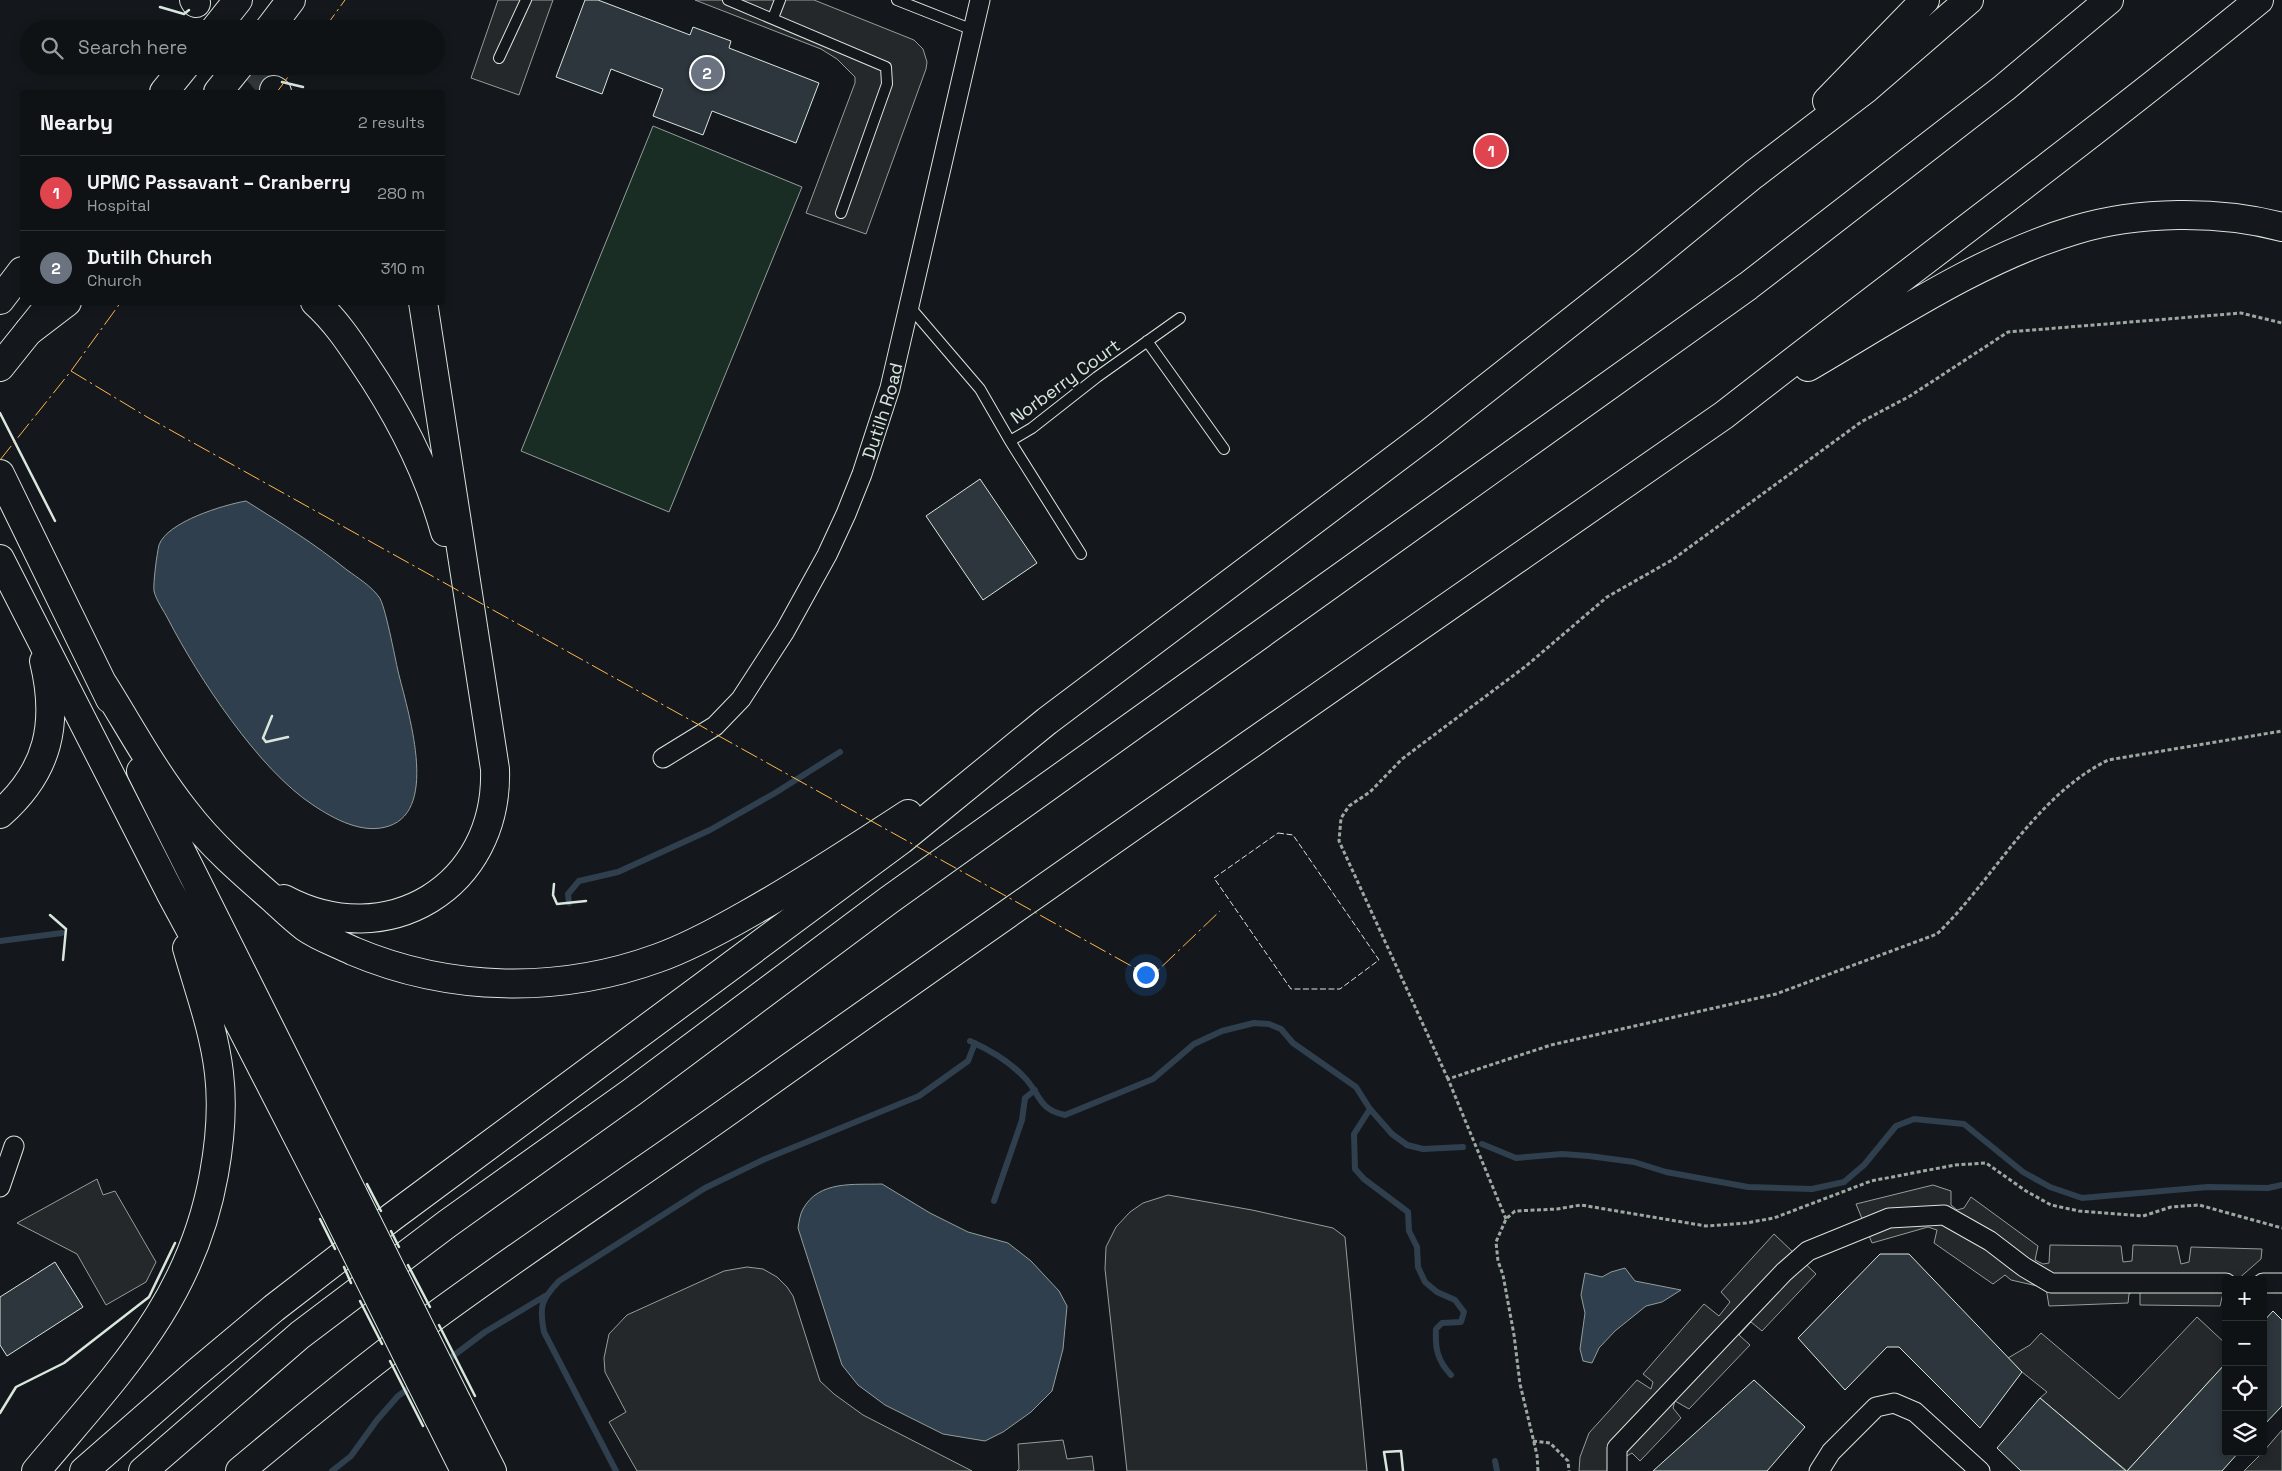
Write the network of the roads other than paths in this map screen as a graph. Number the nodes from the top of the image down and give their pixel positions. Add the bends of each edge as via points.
1 (238, 0) edge
2 (292, 0) edge
3 (526, 0) edge
4 (728, 0) edge
5 (780, 0) edge
6 (897, 0) edge
7 (980, 0) edge
8 (1925, 0) edge
9 (1969, 0) edge
10 (2109, 0) edge
11 (2259, 0) edge
12 (773, 18) junction
13 (222, 20) edge
14 (276, 20) edge
15 (974, 30) junction
16 (499, 58) dead end
17 (178, 75) edge
18 (232, 75) edge
19 (166, 90) edge
20 (220, 90) edge
21 (1754, 175) junction
22 (841, 213) dead end
23 (2282, 227) edge
24 (20, 274) edge
25 (0, 300) edge
26 (50, 305) edge
27 (64, 305) edge
28 (318, 305) edge
29 (423, 305) edge
30 (909, 306) junction
31 (1180, 318) dead end
32 (29, 331) junction
33 (1147, 341) junction
34 (0, 367) edge
35 (1724, 415) junction
36 (1010, 441) junction
37 (1224, 449) dead end
38 (0, 474) edge
39 (1082, 554) dead end
40 (3, 565) edge
41 (27, 613) junction
42 (473, 625) junction
43 (104, 684) junction
44 (1047, 721) junction
45 (663, 758) dead end
46 (0, 814) edge
47 (254, 883) junction
48 (170, 892) junction
49 (14, 1146) dead end
50 (0, 1187) edge
51 (344, 1201) junction
52 (2222, 1283) edge
53 (2267, 1283) edge
54 (2282, 1283) edge
55 (447, 1408) junction
56 (36, 1471) edge
57 (84, 1471) edge
58 (143, 1471) edge
59 (240, 1471) edge
60 (465, 1471) edge
61 (492, 1471) edge
62 (1617, 1471) edge
63 (1819, 1471) edge
64 (1980, 1471) edge

1 - 13 highway
2 - 14 highway
3 - 16 lane
4 - 12 lane
5 - 12 lane
6 - 15 lane
7 - 15 street, Dutilh Road
8 - 21 highway
9 - 21 highway via 1867,88
10 - 58 highway via 2004,88 1748,286 889,900 632,1092 447,1224 300,1335
11 - 35 highway via 2046,169
12 - 22 lane via 886,67 887,84
15 - 30 street, Dutilh Road
17 - 19 highway
18 - 20 highway
21 - 44 highway via 1423,438
23 - 35 highway via 2265,222 2196,216 2139,217 2076,230 2021,250 1961,280
24 - 25 highway
26 - 32 highway
27 - 32 highway
28 - 42 highway via 348,340 395,411 410,440 438,509
29 - 42 highway
30 - 36 lane, Norberry Court via 980,389
30 - 45 street, Dutilh Road via 890,388 862,474 807,593 763,667 729,713 699,738
31 - 33 lane, Norberry Court
32 - 34 highway
33 - 36 lane, Norberry Court
33 - 37 lane
35 - 59 highway via 979,932 495,1273 382,1356
36 - 39 lane
38 - 43 highway
40 - 41 highway
41 - 46 highway via 48,677 48,737 36,772 26,788
41 - 48 highway
42 - 47 highway via 495,769 495,788 489,826 471,861 443,890 410,909 375,918 323,914
43 - 47 highway via 186,812
43 - 51 highway via 145,780
44 - 47 highway via 792,889 660,958 592,976 543,983 503,984 423,973 376,960 328,940 305,926
44 - 57 highway via 901,840 274,1308
48 - 51 highway
48 - 56 highway via 211,1027 219,1073 218,1153 208,1206 197,1242 179,1282 146,1339
49 - 50 street
51 - 55 highway, bridge
52 - 62 street via 2051,1282 1944,1215 1889,1218 1808,1251 1784,1272 1617,1448
53 - 54 street
55 - 60 highway
55 - 61 highway
63 - 64 street via 1831,1452 1876,1407 1894,1403 1915,1412

